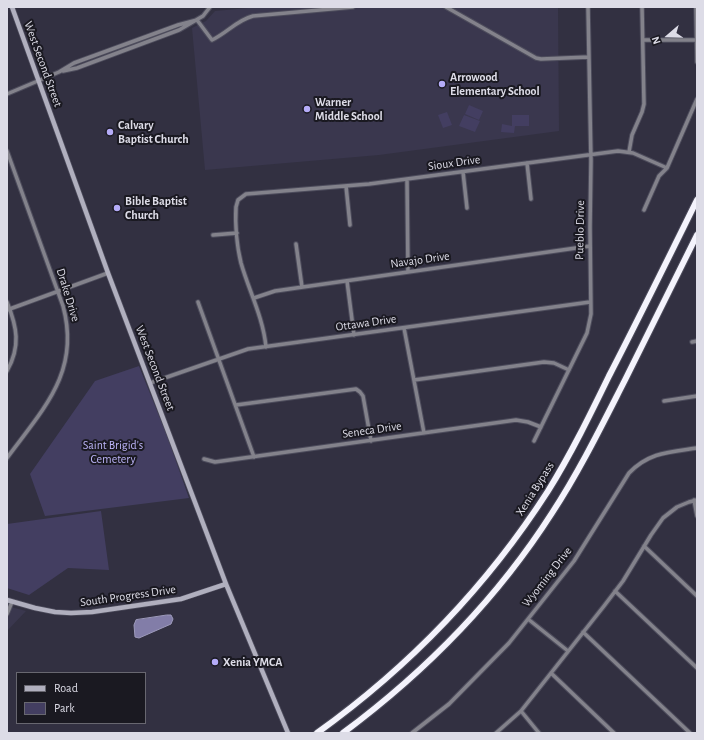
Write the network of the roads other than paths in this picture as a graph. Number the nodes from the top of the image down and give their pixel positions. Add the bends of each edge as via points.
1 (12, 7) edge
2 (210, 7) edge
3 (352, 7) edge
4 (446, 7) edge
5 (588, 7) edge
6 (642, 7) edge
7 (696, 7) edge
8 (197, 20) junction
9 (643, 40) junction
10 (696, 40) edge
11 (589, 57) junction
12 (697, 62) edge
13 (38, 81) junction
14 (7, 94) edge
15 (697, 99) edge
16 (7, 151) edge
17 (629, 152) junction
18 (591, 155) junction
19 (527, 163) junction
20 (667, 168) junction
21 (463, 172) junction
22 (407, 179) junction
23 (346, 186) junction
24 (697, 193) edge
25 (531, 199) dead end
26 (697, 200) edge
27 (467, 208) dead end
28 (644, 210) dead end
29 (350, 224) dead end
30 (238, 233) junction
31 (213, 236) dead end
32 (696, 237) edge
33 (296, 244) dead end
34 (590, 246) junction
35 (408, 272) junction
36 (108, 273) junction
37 (347, 281) junction
38 (654, 286) junction
39 (302, 287) junction
40 (58, 291) junction
41 (254, 298) junction
42 (7, 302) edge
43 (198, 302) dead end
44 (590, 302) junction
45 (8, 310) edge
46 (404, 328) junction
47 (354, 335) junction
48 (697, 341) edge
49 (692, 342) dead end
50 (266, 347) junction
51 (219, 358) junction
52 (569, 370) junction
53 (7, 371) edge
54 (414, 380) junction
55 (150, 383) junction
56 (697, 396) edge
57 (664, 401) dead end
58 (236, 405) junction
59 (541, 427) junction
60 (424, 433) junction
61 (371, 441) junction
62 (534, 441) dead end
63 (697, 448) edge
64 (254, 457) junction
65 (7, 458) edge
66 (204, 459) dead end
67 (696, 500) edge
68 (697, 516) edge
69 (644, 546) junction
70 (226, 584) junction
71 (615, 591) junction
72 (697, 596) edge
73 (9, 601) edge
74 (7, 614) edge
75 (528, 619) junction
76 (583, 632) junction
77 (568, 652) junction
78 (697, 668) edge
79 (551, 673) junction
80 (521, 711) junction
81 (288, 733) edge
82 (318, 733) edge
83 (344, 733) edge
84 (412, 733) edge
85 (496, 733) edge
86 (539, 733) edge
87 (614, 733) edge
88 (690, 733) edge

1 - 13 main road, West Second Street
2 - 8 street
3 - 8 street via 253,16 242,20 212,40
4 - 11 street via 536,58
5 - 11 street, Pueblo Drive
6 - 9 street
7 - 10 street
8 - 13 street via 172,32
9 - 10 street
9 - 17 street via 644,104 632,135
10 - 12 street
11 - 18 street, Pueblo Drive
13 - 14 street
13 - 36 main road, West Second Street
15 - 20 street
16 - 40 street, Drake Drive
17 - 18 street, Sioux Drive
17 - 20 street, Sioux Drive
18 - 19 street, Sioux Drive
18 - 34 street, Pueblo Drive
19 - 21 street, Sioux Drive
19 - 25 street
20 - 28 street via 659,176
21 - 22 street, Sioux Drive
21 - 27 street
22 - 23 street, Sioux Drive
22 - 35 street
23 - 29 street
23 - 30 street, Sioux Drive via 246,194 240,198 236,207
24 - 38 highway
26 - 38 highway, Xenia Bypass
30 - 31 street
30 - 41 street via 241,261
32 - 83 highway via 592,446 535,538 490,597 447,644 412,678
33 - 39 street
34 - 35 street, Navajo Drive
34 - 44 street, Pueblo Drive
35 - 37 street, Navajo Drive
36 - 40 street
36 - 55 main road, West Second Street
37 - 39 street, Navajo Drive
37 - 47 street
38 - 82 highway, Xenia Bypass via 568,458 511,545 475,590 431,638 375,689
39 - 41 street, Navajo Drive via 275,291
40 - 45 street
40 - 65 street, Drake Drive via 68,330 64,370 51,397
41 - 50 street via 262,320
42 - 45 street
43 - 51 street
44 - 46 street, Ottawa Drive
44 - 52 street, Pueblo Drive via 587,333
45 - 53 street via 15,327 16,343 14,357
46 - 47 street, Ottawa Drive
46 - 54 street
47 - 50 street, Ottawa Drive
48 - 49 street
50 - 51 street, Ottawa Drive via 244,350
51 - 55 street, Ottawa Drive
51 - 58 street
52 - 54 street via 554,363 544,362
52 - 59 street, Pueblo Drive
54 - 60 street
55 - 70 main road, West Second Street
56 - 57 street
58 - 61 street via 356,389 362,396
58 - 64 street
59 - 60 street, Seneca Drive via 516,420
59 - 62 street, Pueblo Drive
60 - 61 street, Seneca Drive
61 - 64 street, Seneca Drive
63 - 75 street, Wyoming Drive via 655,455 634,467 574,561
64 - 66 street, Seneca Drive via 215,462
67 - 68 street
67 - 69 street via 684,503 667,514
69 - 71 street
69 - 72 street
70 - 73 main road, South Progress Drive via 182,599 92,612 55,612
70 - 81 main road, West Second Street
71 - 76 street
71 - 78 street
73 - 74 street
75 - 77 street
75 - 84 street, Wyoming Drive via 506,646 449,704
76 - 77 street
76 - 88 street
77 - 79 street
79 - 80 street
79 - 87 street
80 - 85 street
80 - 86 street

